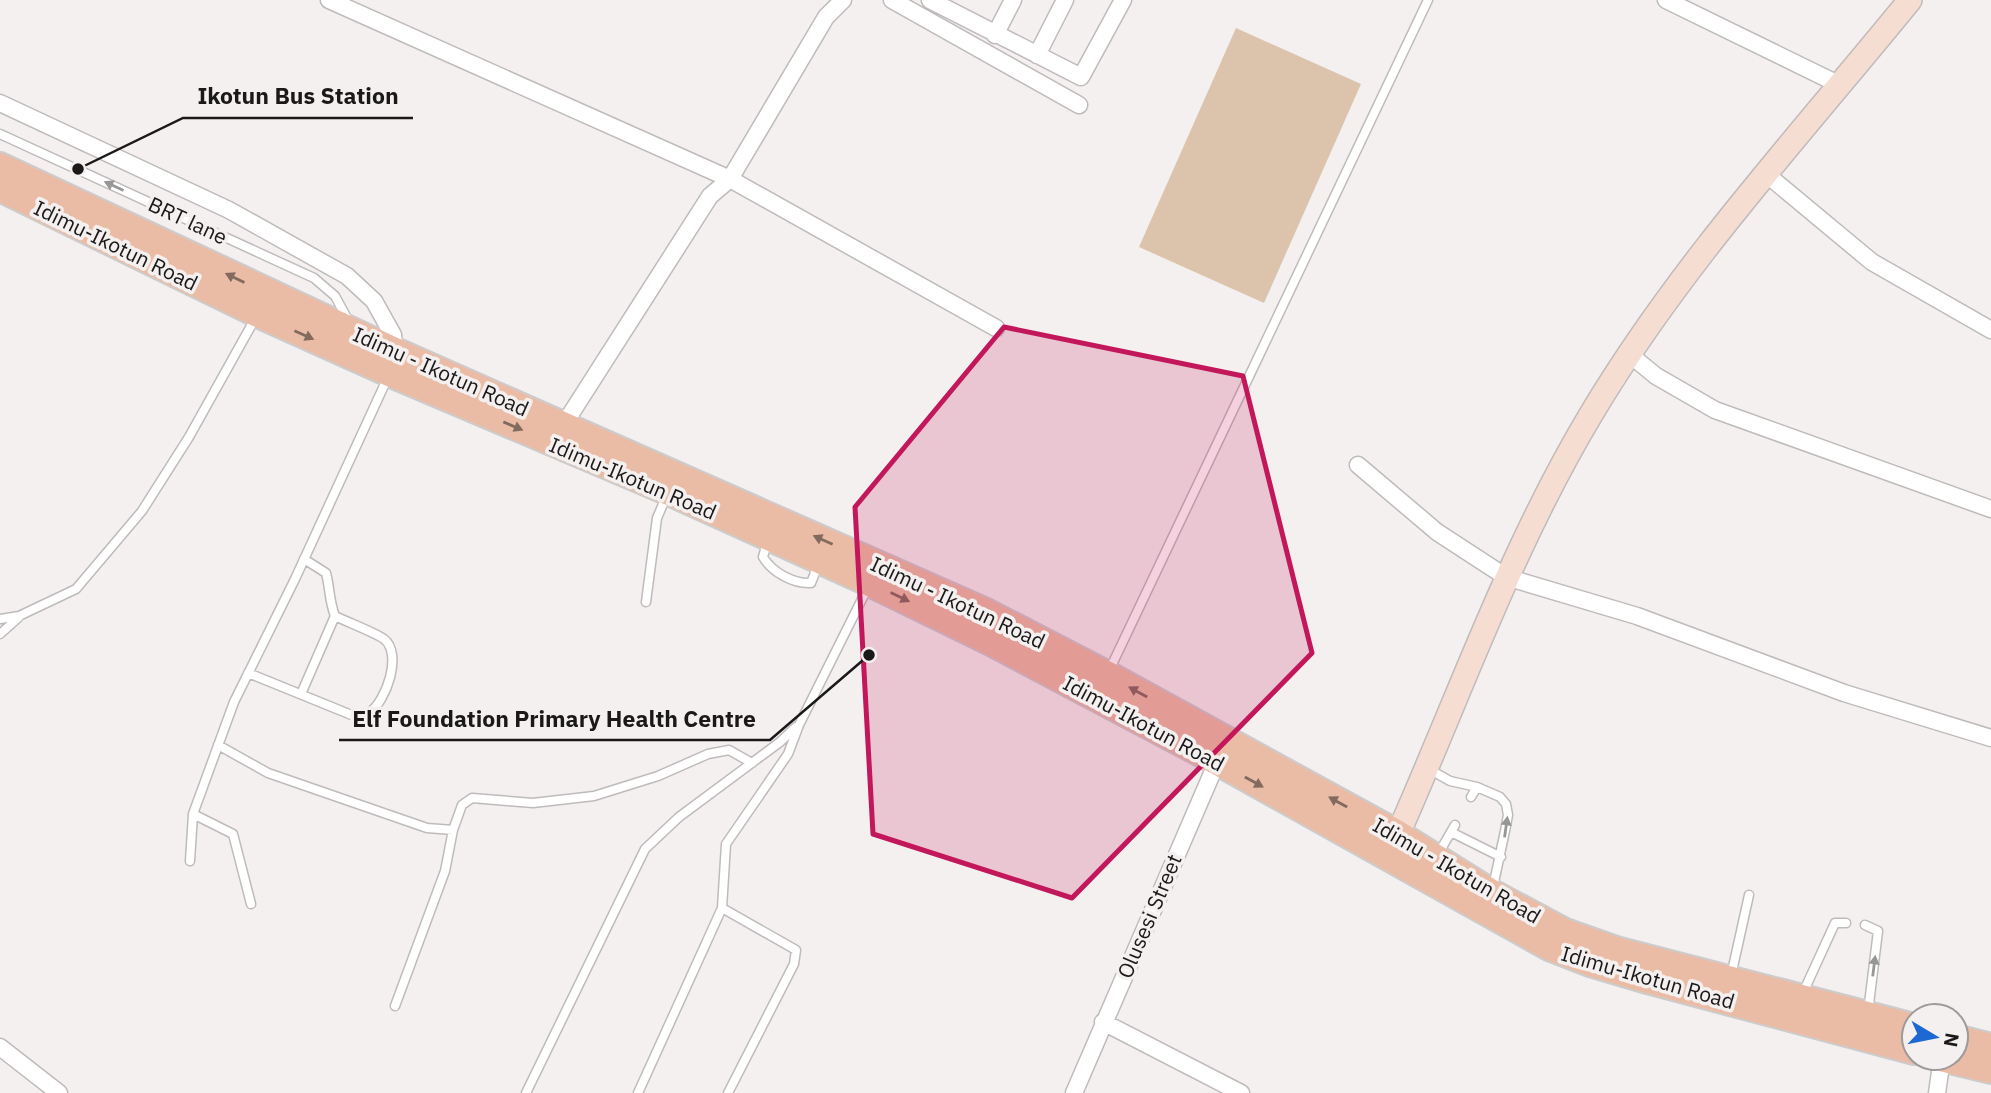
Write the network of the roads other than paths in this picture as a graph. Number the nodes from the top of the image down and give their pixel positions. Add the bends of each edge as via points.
1 (329, 0) edge
2 (843, 0) edge
3 (891, 0) edge
4 (930, 0) edge
5 (1013, 0) edge
6 (1066, 0) edge
7 (1123, 0) edge
8 (1428, 0) edge
9 (1666, 0) edge
10 (1910, 0) edge
11 (953, 6) edge
12 (995, 35) junction
13 (1037, 55) junction
14 (1840, 85) junction
15 (0, 103) edge
16 (1079, 105) dead end
17 (0, 134) edge
18 (0, 166) edge
19 (1765, 173) junction
20 (730, 179) junction
21 (0, 188) edge
22 (258, 314) junction
23 (1988, 323) edge
24 (996, 328) dead end
25 (354, 332) junction
26 (1628, 353) junction
27 (392, 362) junction
28 (564, 426) junction
29 (611, 457) junction
30 (1358, 465) dead end
31 (668, 492) junction
32 (1991, 509) edge
33 (304, 559) junction
34 (875, 574) junction
35 (1506, 577) junction
36 (646, 602) dead end
37 (19, 616) junction
38 (335, 616) junction
39 (0, 619) edge
40 (0, 634) edge
41 (248, 673) junction
42 (1108, 675) junction
43 (301, 694) junction
44 (799, 724) junction
45 (1991, 738) edge
46 (218, 745) junction
47 (1222, 751) junction
48 (752, 764) junction
49 (1427, 768) junction
50 (1477, 787) junction
51 (1471, 797) dead end
52 (194, 814) junction
53 (453, 830) junction
54 (1398, 834) junction
55 (1501, 857) junction
56 (1436, 859) junction
57 (190, 861) dead end
58 (1492, 893) junction
59 (1749, 895) dead end
60 (251, 904) dead end
61 (722, 908) junction
62 (1846, 923) dead end
63 (1865, 925) dead end
64 (1730, 979) junction
65 (1801, 997) junction
66 (395, 1006) dead end
67 (1868, 1015) junction
68 (1103, 1022) junction
69 (1900, 1023) edge
70 (1970, 1041) edge
71 (1991, 1046) edge
72 (0, 1047) edge
73 (1900, 1047) edge
74 (1970, 1065) edge
75 (1991, 1070) edge
76 (1939, 1072) edge
77 (59, 1093) edge
78 (526, 1093) edge
79 (638, 1093) edge
80 (728, 1093) edge
81 (1074, 1093) edge
82 (1241, 1093) edge
83 (1937, 1093) edge

1 - 20 street
2 - 20 street via 826,17
3 - 16 street
4 - 11 street
5 - 12 street
6 - 13 street
7 - 13 street via 1081,77
8 - 42 lane
9 - 14 street
10 - 14 street
11 - 12 street
12 - 13 street
14 - 19 street
15 - 27 street via 229,210 347,276 374,301 393,335
25 -> 17 lane, BRT lane via 335,296 314,278
25 -> 18 main road, Idimu - Ikotun Road
19 - 23 street via 1872,262
19 - 26 street
20 - 24 street
20 - 28 street via 710,196
21 - 22 main road, Idimu-Ikotun Road
22 -> 27 main road, Idimu-Ikotun Road
22 - 37 lane via 142,512 76,589
25 - 27 main road, Idimu - Ikotun Road
26 - 32 street via 1656,376 1715,410
26 - 35 street via 1533,518
27 - 28 main road, Idimu - Ikotun Road
27 -> 29 main road, Idimu-Ikotun Road
27 - 33 lane
28 - 29 main road, Idimu - Ikotun Road
29 - 31 main road, Idimu-Ikotun Road
34 -> 29 main road, Idimu - Ikotun Road
30 - 35 street via 1437,532
31 - 34 main road, Idimu-Ikotun Road via 819,559
31 - 36 lane via 657,518
33 - 38 lane via 326,573
33 - 41 lane
34 - 42 main road, Idimu - Ikotun Road via 986,612
34 - 44 lane
34 -> 47 main road, Idimu-Ikotun Road via 991,642
35 - 45 street via 1637,616 1844,693
35 - 49 street
37 - 39 lane
37 - 40 lane
38 - 43 lane
38 - 43 lane via 385,640 393,653 386,687 377,705 354,716
41 - 43 lane
41 - 46 lane
47 -> 42 main road, Idimu - Ikotun Road
44 - 48 lane
44 - 61 lane via 788,754 726,844
46 - 52 lane
46 - 53 lane via 268,773 427,828
54 -> 47 main road, Idimu - Ikotun Road
47 - 68 street, Olusesi Street
47 -> 73 main road, Idimu-Ikotun Road via 1549,947 1590,964
48 - 53 lane via 729,750 594,796 533,803 472,798 462,804
48 - 78 lane via 645,849
49 - 50 lane via 1450,781
49 - 54 street
50 - 51 lane
55 -> 50 lane via 1506,804
52 - 57 lane
52 - 60 lane via 233,834
53 - 66 lane via 445,870
54 - 56 main road, Idimu - Ikotun Road
55 - 56 lane via 1453,829
55 - 58 lane
56 - 58 main road, Idimu - Ikotun Road
58 - 64 main road, Idimu - Ikotun Road via 1565,932
59 - 64 lane
61 - 79 lane
61 - 80 lane via 796,950 794,964
62 - 65 lane via 1835,923
67 -> 63 lane via 1878,931
64 - 65 main road, Idimu - Ikotun Road
65 - 67 main road, Idimu - Ikotun Road
67 - 69 main road, Idimu - Ikotun Road
68 - 81 street, Olusesi Street
68 - 82 street
70 - 71 main road
72 - 77 street
74 - 75 main road
76 - 83 street

